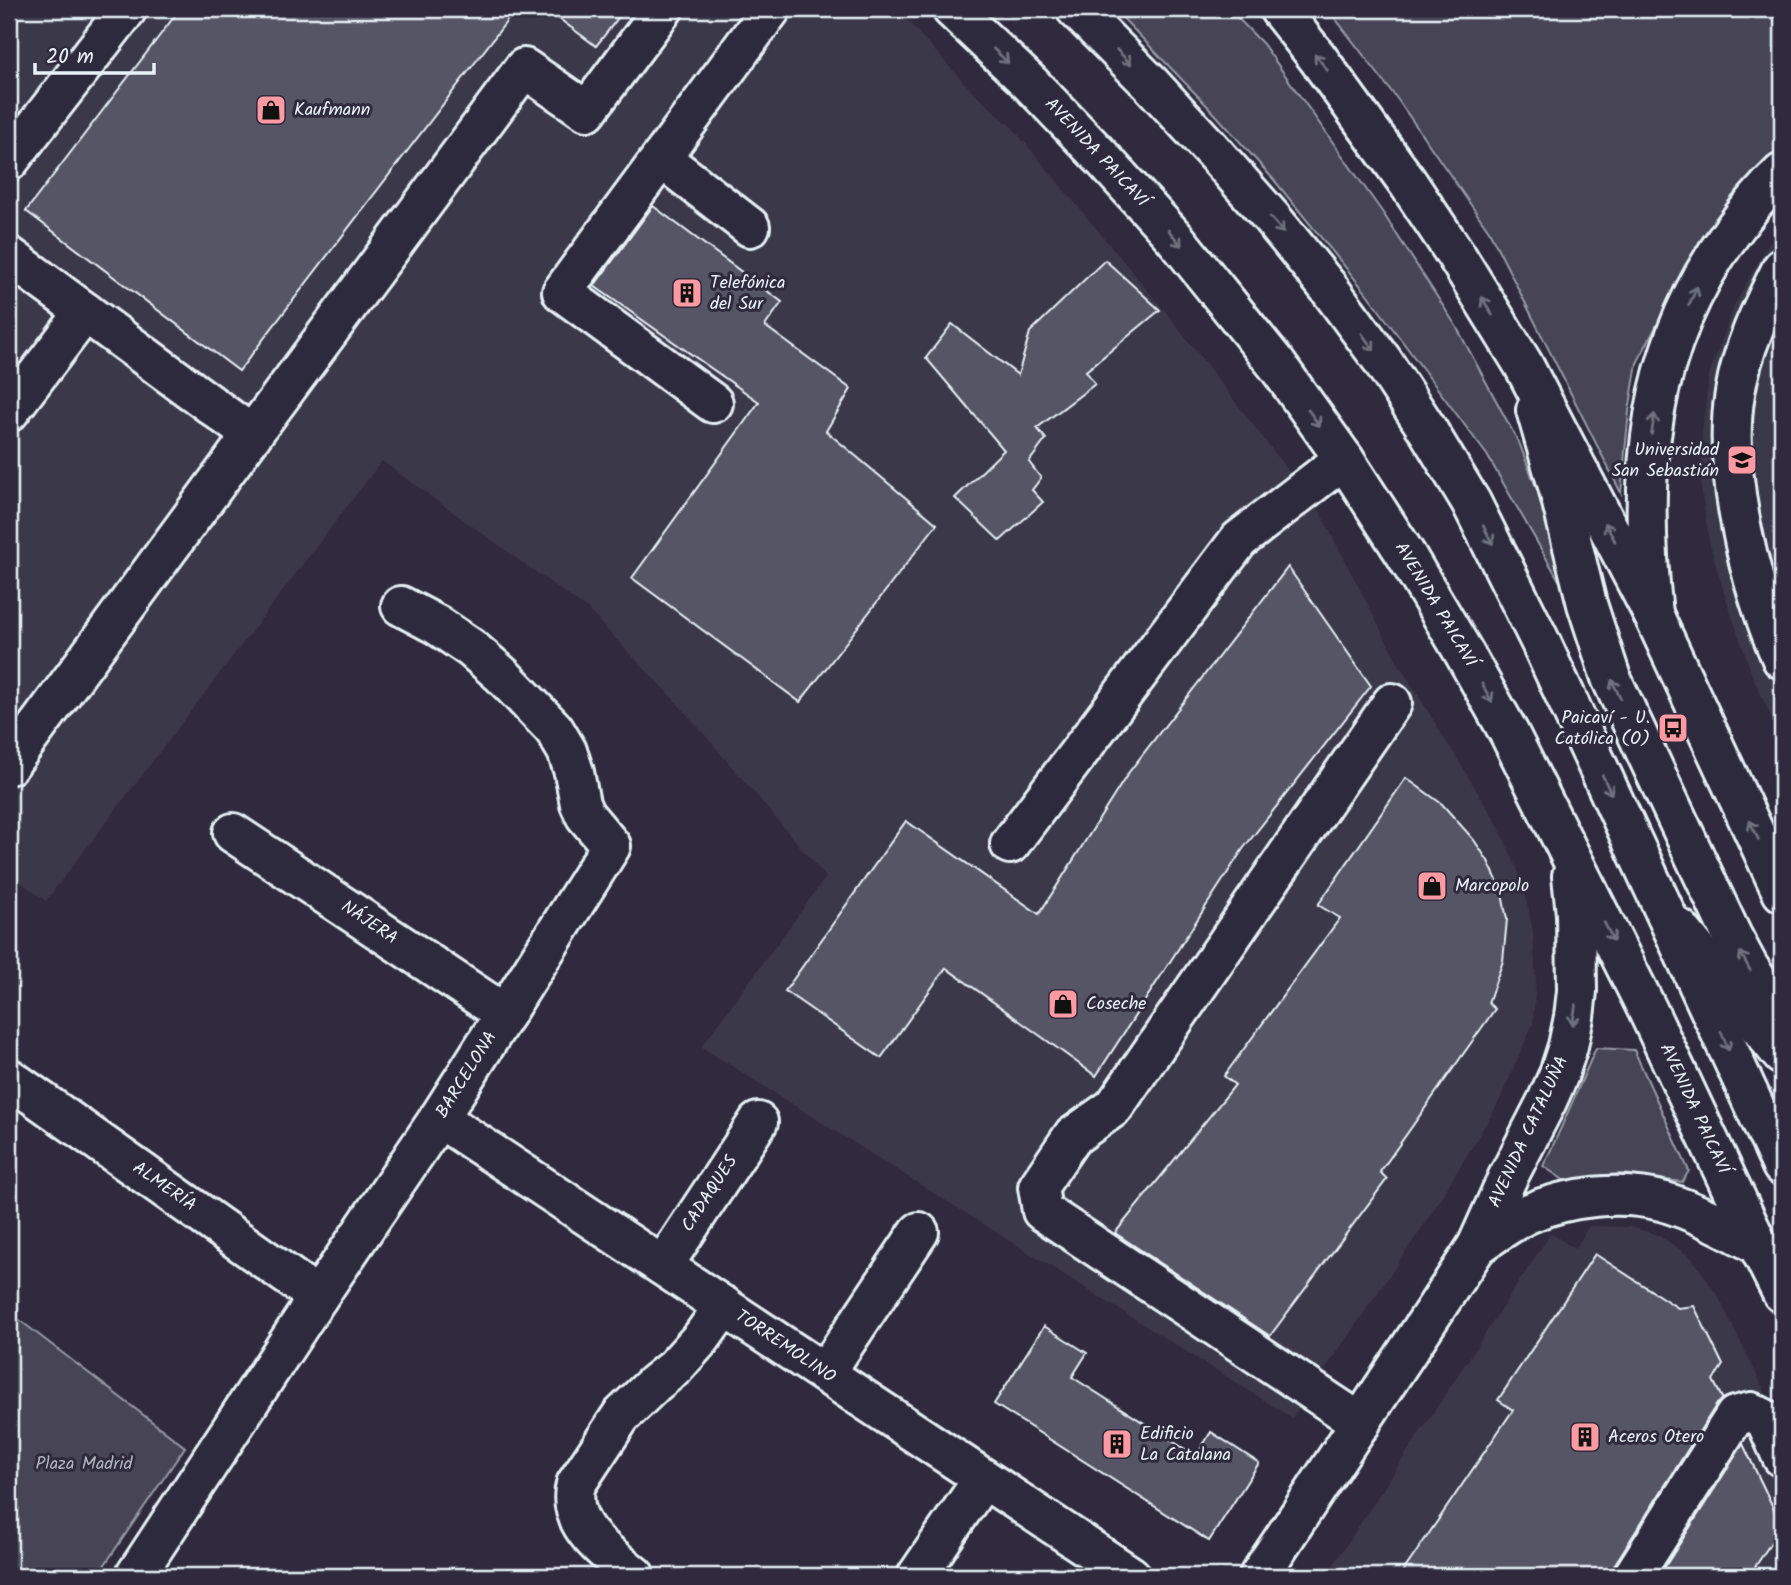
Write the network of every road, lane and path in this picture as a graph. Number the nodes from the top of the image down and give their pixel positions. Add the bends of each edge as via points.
1 (127, 9) edge
2 (663, 9) edge
3 (771, 9) edge
4 (952, 9) edge
5 (1076, 9) edge
6 (1279, 9) edge
7 (661, 158) junction
8 (9, 161) edge
9 (1782, 173) edge
10 (750, 227) dead end
11 (9, 256) edge
12 (1782, 268) edge
13 (85, 312) junction
14 (1522, 364) junction
15 (713, 403) dead end
16 (9, 412) edge
17 (252, 435) junction
18 (1344, 459) junction
19 (401, 606) dead end
20 (1653, 614) junction
21 (1782, 659) edge
22 (1392, 704) dead end
23 (9, 765) edge
24 (233, 832) dead end
25 (1010, 844) dead end
26 (1567, 850) junction
27 (1782, 892) edge
28 (1666, 912) junction
29 (505, 1014) junction
30 (1782, 1018) edge
31 (1782, 1055) edge
32 (1782, 1069) edge
33 (9, 1078) edge
34 (1745, 1086) junction
35 (439, 1118) junction
36 (758, 1122) dead end
37 (1782, 1166) edge
38 (919, 1232) dead end
39 (1758, 1245) junction
40 (1478, 1246) junction
41 (663, 1266) junction
42 (1782, 1293) edge
43 (318, 1297) junction
44 (724, 1306) junction
45 (825, 1373) junction
46 (1361, 1423) junction
47 (1782, 1457) edge
48 (983, 1479) junction
49 (135, 1576) edge
50 (635, 1576) edge
51 (917, 1576) edge
52 (1130, 1576) edge
53 (1259, 1576) edge
54 (1633, 1576) edge

1 - 8 main road
2 - 17 main road via 587,111 524,68
3 - 7 main road
4 -> 18 main road, AVENIDA PAICAVÍ via 1030,83 1175,238 1277,365
5 -> 28 main road via 1271,217 1382,360 1471,502 1504,565
14 -> 6 main road via 1408,183
7 - 10 main road
7 - 15 main road via 562,292
20 -> 9 main road via 1647,562 1648,457 1667,359 1692,297 1718,251
11 - 13 main road
12 - 21 main road via 1745,348 1731,428 1733,466 1754,582
13 - 16 main road
13 - 17 main road
20 -> 14 main road
30 -> 14 main road via 1731,936 1611,678
17 - 23 main road
18 - 25 main road via 1239,540
18 -> 26 main road, AVENIDA PAICAVÍ via 1464,653
19 - 29 main road, BARCELONA via 471,648 554,729 568,751 585,815 611,846
27 -> 20 main road
22 - 46 main road via 1114,1107 1072,1137 1038,1187 1042,1210
24 - 29 main road, NÁJERA
26 -> 39 main road, AVENIDA PAICAVÍ
26 -> 40 main road, AVENIDA CATALUÑA via 1578,966 1568,1045 1559,1074
28 - 31 main road
28 -> 34 main road
29 - 35 main road, BARCELONA
32 - 34 main road
33 - 43 main road, ALMERÍA
34 - 37 main road
35 - 41 main road, TORREMOLINO
35 - 43 main road, BARCELONA
36 - 41 main road, CADAQUES
38 - 45 main road
39 - 40 main road, AVENIDA CATALUÑA via 1664,1202 1618,1196 1550,1206 1502,1228
39 - 42 main road, AVENIDA PAICAVÍ
40 - 46 main road, AVENIDA CATALUÑA
41 - 44 main road, TORREMOLINO
43 - 49 main road, BARCELONA
44 - 45 main road, TORREMOLINO
44 - 50 main road via 675,1367 621,1416 576,1484 573,1504 590,1538
45 - 48 main road, TORREMOLINO
46 - 53 main road, AVENIDA CATALUÑA
47 - 54 main road via 1765,1419 1751,1412 1735,1416
48 - 51 main road
48 - 52 main road, TORREMOLINO

